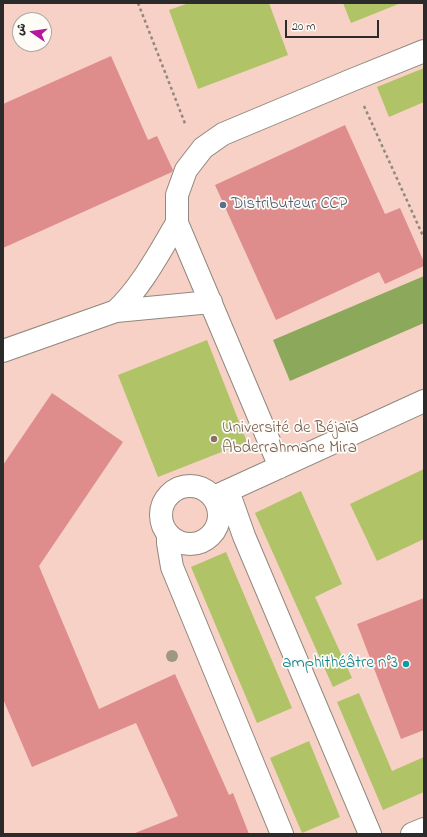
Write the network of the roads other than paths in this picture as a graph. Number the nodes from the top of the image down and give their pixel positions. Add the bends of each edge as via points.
1 (424, 51) edge
2 (177, 223) junction
3 (211, 302) junction
4 (116, 311) junction
5 (3, 351) edge
6 (424, 401) edge
7 (280, 467) junction
8 (220, 501) junction
9 (168, 534) junction
10 (424, 829) edge
11 (282, 834) edge
12 (370, 834) edge
13 (412, 834) edge

1 - 2 lane via 223,134 203,148 186,170 177,195
2 - 3 lane
2 - 4 lane via 140,283
3 - 4 lane
3 - 7 lane
4 - 5 lane
6 - 7 lane
7 - 8 lane
8 - 9 lane via 217,525 213,534 205,540 186,544 176,541
8 - 9 lane via 201,488 184,486 176,490 164,501 161,509 163,526
8 - 12 lane via 244,536
9 - 11 lane via 172,567
10 - 13 lane

